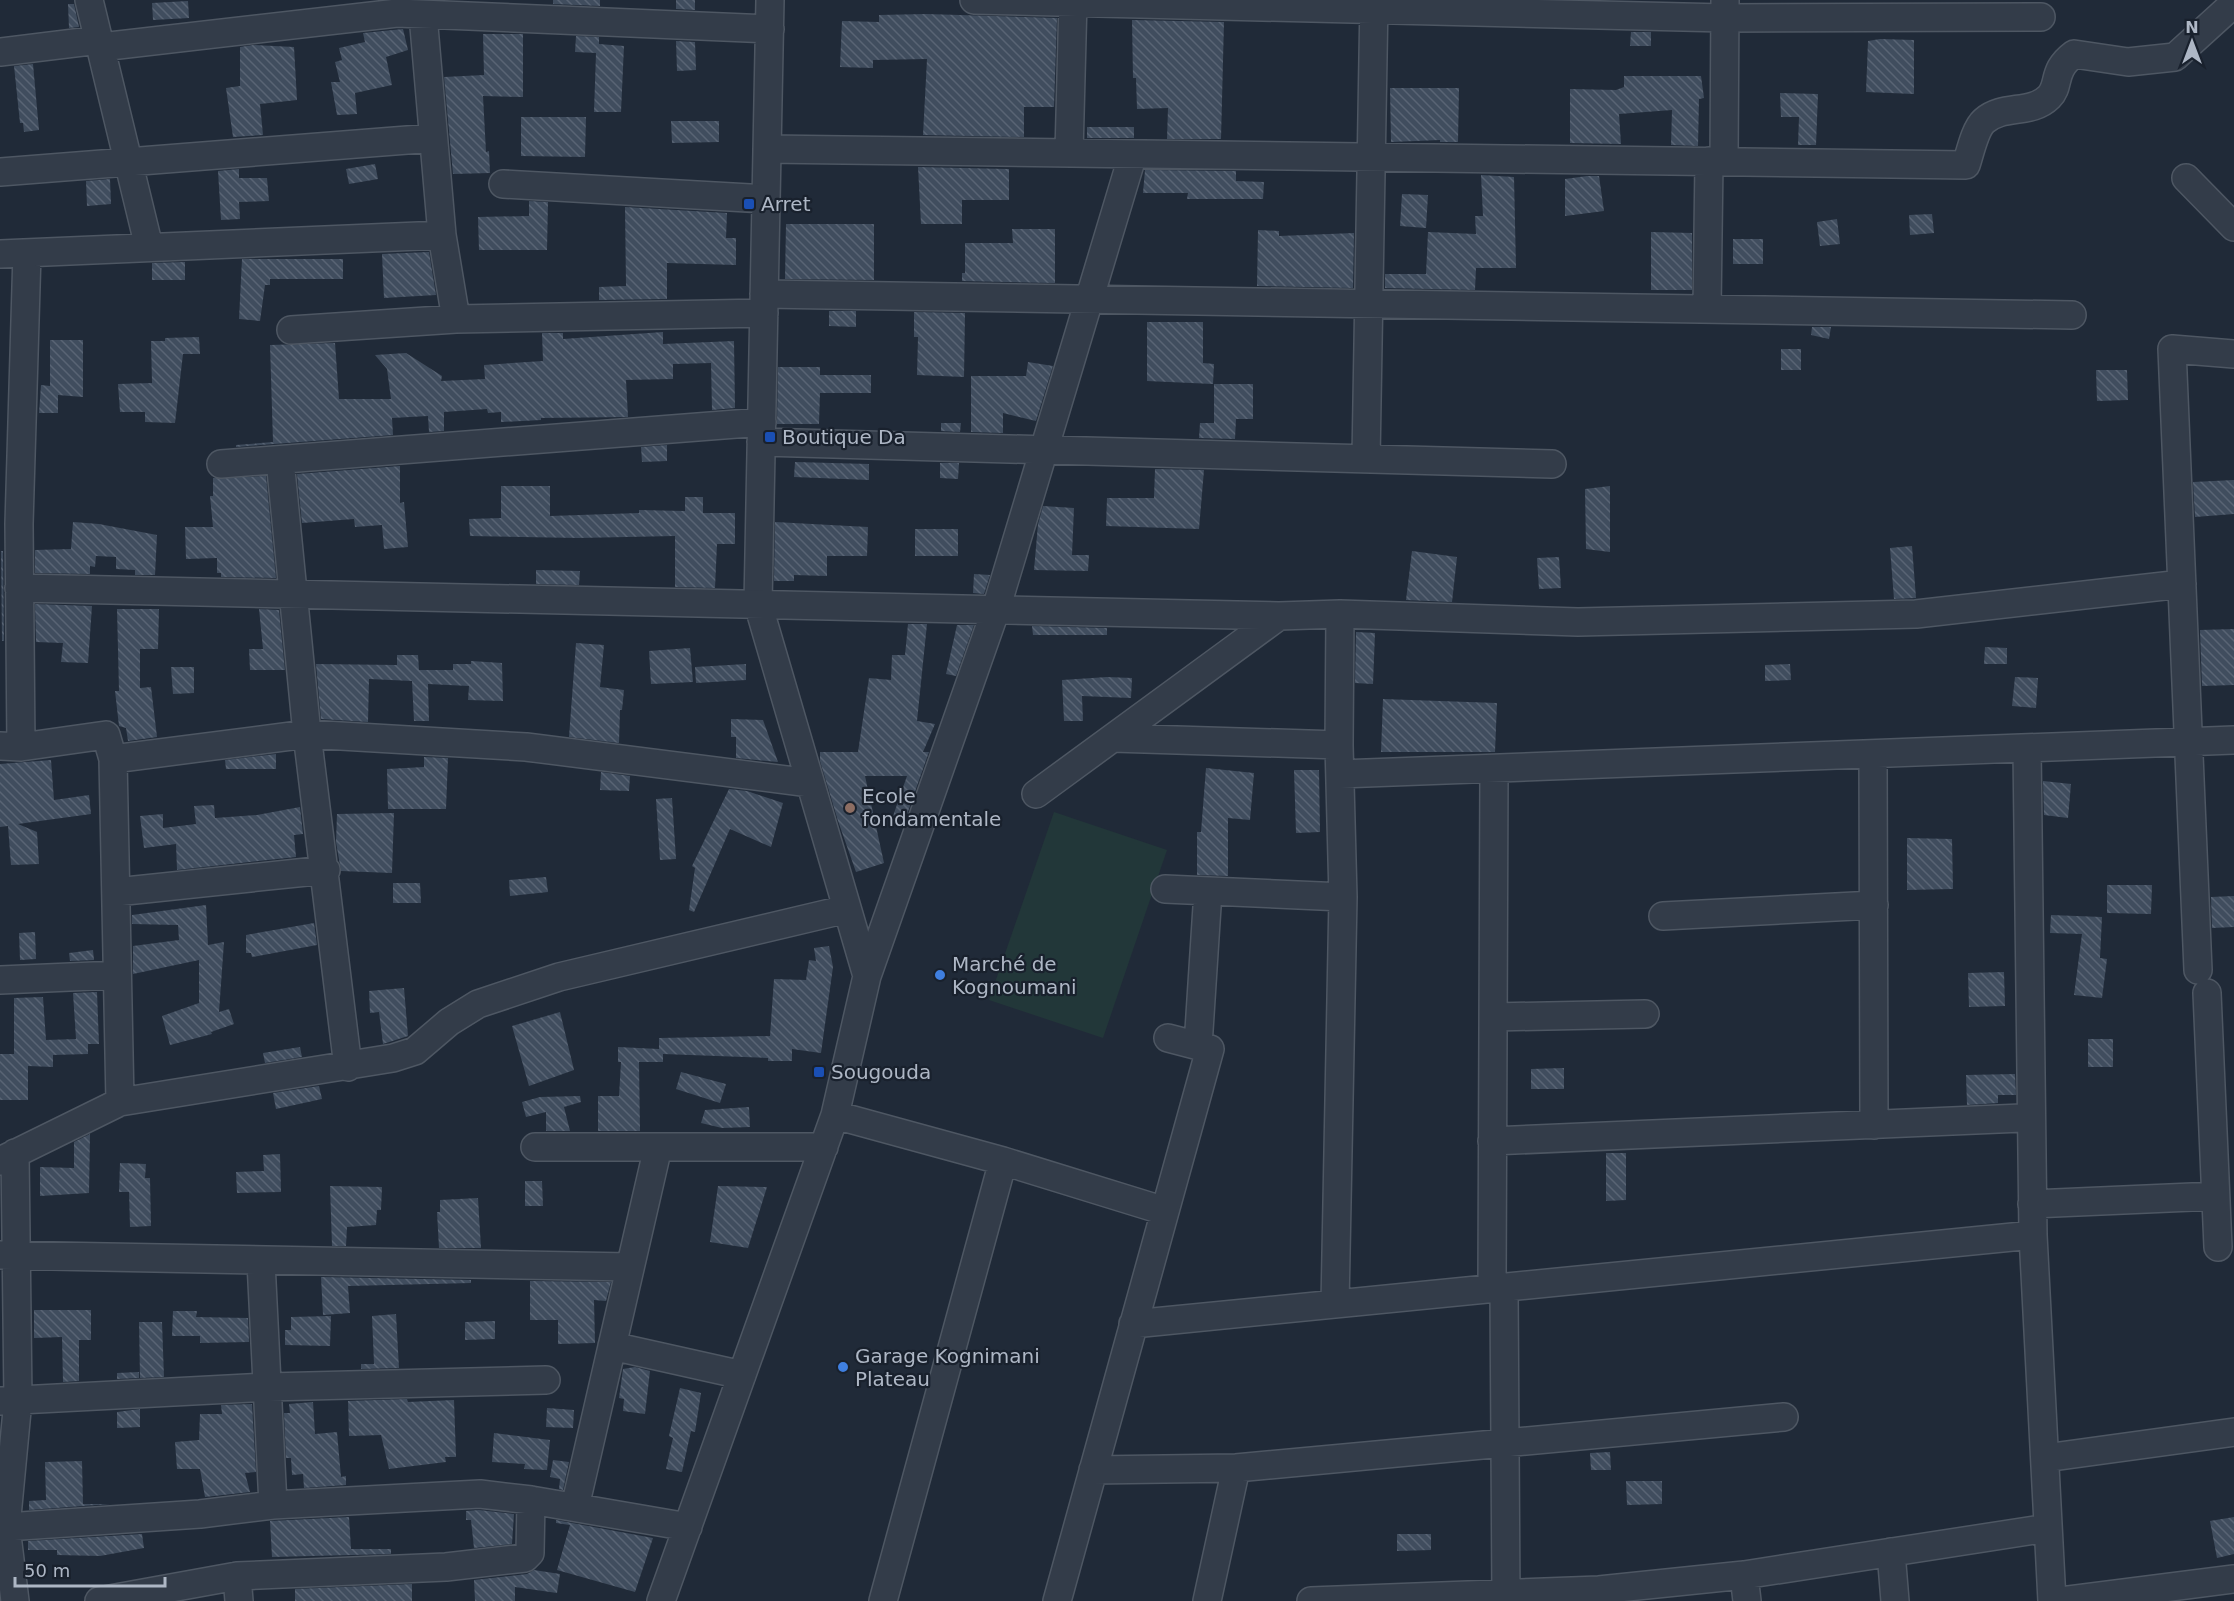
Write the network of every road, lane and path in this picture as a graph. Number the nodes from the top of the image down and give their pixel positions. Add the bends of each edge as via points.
1 (89, 0) edge
2 (770, 0) edge
3 (974, 0) edge
4 (1073, 1) edge
5 (1374, 5) edge
6 (2229, 6) edge
7 (385, 7) edge
8 (1725, 9) edge
9 (423, 15) junction
10 (2041, 17) dead end
11 (770, 29) junction
12 (100, 44) junction
13 (0, 52) edge
14 (433, 138) junction
15 (767, 149) junction
16 (1069, 153) junction
17 (1133, 154) junction
18 (1372, 157) junction
19 (1716, 162) junction
20 (130, 164) junction
21 (0, 172) edge
22 (2186, 178) dead end
23 (503, 184) dead end
24 (766, 199) junction
25 (2234, 227) edge
26 (442, 235) junction
27 (149, 247) junction
28 (27, 253) junction
29 (0, 254) edge
30 (1089, 299) junction
31 (1369, 303) junction
32 (764, 304) junction
33 (1707, 309) junction
34 (2072, 315) dead end
35 (456, 320) junction
36 (291, 330) dead end
37 (2234, 354) edge
38 (761, 432) junction
39 (1043, 450) junction
40 (1366, 459) junction
41 (280, 460) junction
42 (221, 464) dead end
43 (1552, 464) dead end
44 (10, 525) edge
45 (2181, 584) junction
46 (19, 588) junction
47 (293, 594) junction
48 (758, 604) junction
49 (996, 609) junction
50 (1340, 614) junction
51 (1279, 616) junction
52 (308, 734) junction
53 (1113, 738) junction
54 (2234, 740) edge
55 (2188, 742) junction
56 (1339, 745) junction
57 (10, 746) edge
58 (2027, 748) junction
59 (1874, 754) junction
60 (113, 759) junction
61 (1494, 770) junction
62 (1340, 774) junction
63 (810, 783) junction
64 (1036, 794) dead end
65 (326, 870) junction
66 (1165, 889) dead end
67 (1208, 891) junction
68 (116, 892) junction
69 (1343, 897) junction
70 (1874, 905) junction
71 (848, 909) junction
72 (1663, 916) dead end
73 (117, 975) junction
74 (867, 976) junction
75 (0, 980) edge
76 (1645, 1014) dead end
77 (1493, 1017) junction
78 (1168, 1038) dead end
79 (1198, 1046) junction
80 (348, 1067) junction
81 (120, 1102) junction
82 (835, 1115) junction
83 (2022, 1118) dead end
84 (1874, 1125) junction
85 (2223, 1126) edge
86 (1492, 1141) junction
87 (535, 1147) dead end
88 (658, 1147) junction
89 (824, 1147) junction
90 (8, 1157) edge
91 (1003, 1161) junction
92 (2216, 1196) junction
93 (2032, 1204) junction
94 (1165, 1212) junction
95 (2032, 1235) junction
96 (2218, 1247) dead end
97 (8, 1254) edge
98 (261, 1262) junction
99 (630, 1267) junction
100 (1498, 1288) junction
101 (1335, 1304) junction
102 (1133, 1324) junction
103 (612, 1346) junction
104 (742, 1374) junction
105 (546, 1380) dead end
106 (268, 1388) junction
107 (9, 1400) edge
108 (1784, 1417) dead end
109 (2234, 1432) edge
110 (1505, 1443) junction
111 (2045, 1458) junction
112 (1236, 1468) junction
113 (1093, 1470) junction
114 (531, 1500) junction
115 (273, 1505) junction
116 (575, 1507) junction
117 (6, 1527) junction
118 (688, 1527) junction
119 (2048, 1528) junction
120 (1892, 1552) junction
121 (2234, 1579) edge
122 (238, 1588) edge
123 (1746, 1588) edge
124 (1600, 1596) edge
125 (1506, 1597) edge
126 (15, 1601) edge
127 (99, 1601) edge
128 (661, 1601) edge
129 (883, 1601) edge
130 (1057, 1601) edge
131 (1207, 1601) edge
132 (1311, 1601) edge
133 (1895, 1601) edge
134 (2052, 1601) edge
135 (2061, 1601) edge

1 - 12 street
2 - 11 street
3 - 4 street
4 - 5 street
4 - 16 street
5 - 8 street
5 - 18 street
6 - 19 street via 2175,57 2128,62 2074,54 2061,64 2050,96 2036,106 2001,111 1982,122 1966,165
7 - 9 street
7 - 12 street
8 - 10 street
8 - 19 street
9 - 11 street
9 - 14 street
11 - 15 street
12 - 13 street
12 - 20 street
14 - 20 street
14 - 26 street
15 - 16 street
15 - 24 street
16 - 17 street
17 - 18 street
17 - 30 street
18 - 19 street
18 - 31 street
19 - 33 street
20 - 21 street
20 - 27 street
22 - 25 street
23 - 24 street
24 - 32 street
26 - 27 street
26 - 35 street
27 - 28 street
28 - 29 street
28 - 44 street
30 - 31 street
30 - 32 street
30 - 39 street
31 - 33 street
31 - 40 street
32 - 35 street
32 - 38 street
33 - 34 street
35 - 36 street
37 - 45 street via 2172,349
38 - 39 street
38 - 41 street
38 - 48 street
39 - 40 street
39 - 49 street
40 - 43 street
41 - 42 street
41 - 47 street
44 - 46 street
45 - 50 street via 1916,614 1578,622
45 - 55 street
46 - 47 street
46 - 57 street
47 - 48 street
47 - 52 street
48 - 49 street
48 - 63 street
49 - 51 street
49 - 74 street
50 - 51 street
50 - 56 street
51 - 53 street
52 - 60 street
52 - 63 street via 526,747
52 - 65 street
53 - 56 street
53 - 64 street
54 - 55 street
55 - 58 street
55 - 85 street via 2203,981
56 - 62 street
57 - 60 street via 106,735
58 - 59 street
58 - 93 street
59 - 61 street
59 - 70 street
60 - 68 street
61 - 62 street
61 - 77 street
62 - 69 street
63 - 71 street
65 - 68 street
65 - 80 street
66 - 67 street
67 - 69 street
67 - 79 street
68 - 73 street
69 - 101 street
70 - 72 street
70 - 84 street
71 - 74 street
71 - 80 street via 559,977 478,1004 415,1051
73 - 75 street
73 - 81 street
74 - 82 street
76 - 77 street
77 - 86 street
78 - 79 street
79 - 94 street via 1210,1049
80 - 81 street
81 - 90 street
82 - 89 street
82 - 91 street
83 - 84 street
84 - 86 street
85 - 92 street
86 - 100 street
87 - 88 street
88 - 89 street
88 - 99 street
89 - 104 street
90 - 97 street
91 - 94 street
91 - 129 street
92 - 93 street
92 - 96 street
93 - 95 street
94 - 102 street
95 - 100 street
95 - 111 street
97 - 98 street
97 - 107 street
98 - 99 street
98 - 106 street
99 - 103 street
100 - 101 street
100 - 110 street
101 - 102 street
102 - 113 street
103 - 104 street
103 - 116 street
104 - 118 street
105 - 106 street
106 - 107 street
106 - 115 street
107 - 117 street
108 - 110 street
109 - 111 street
110 - 112 street
110 - 125 street
111 - 119 street
112 - 113 street
112 - 131 street
113 - 130 street
114 - 115 street via 480,1494
114 - 116 street
114 - 122 street via 530,1553 525,1558
115 - 117 street
116 - 118 street
117 - 126 street
118 - 128 street
119 - 120 street
119 - 134 street
120 - 123 street
120 - 133 street
121 - 135 street
122 - 127 street
123 - 124 street
124 - 125 street
125 - 132 street

